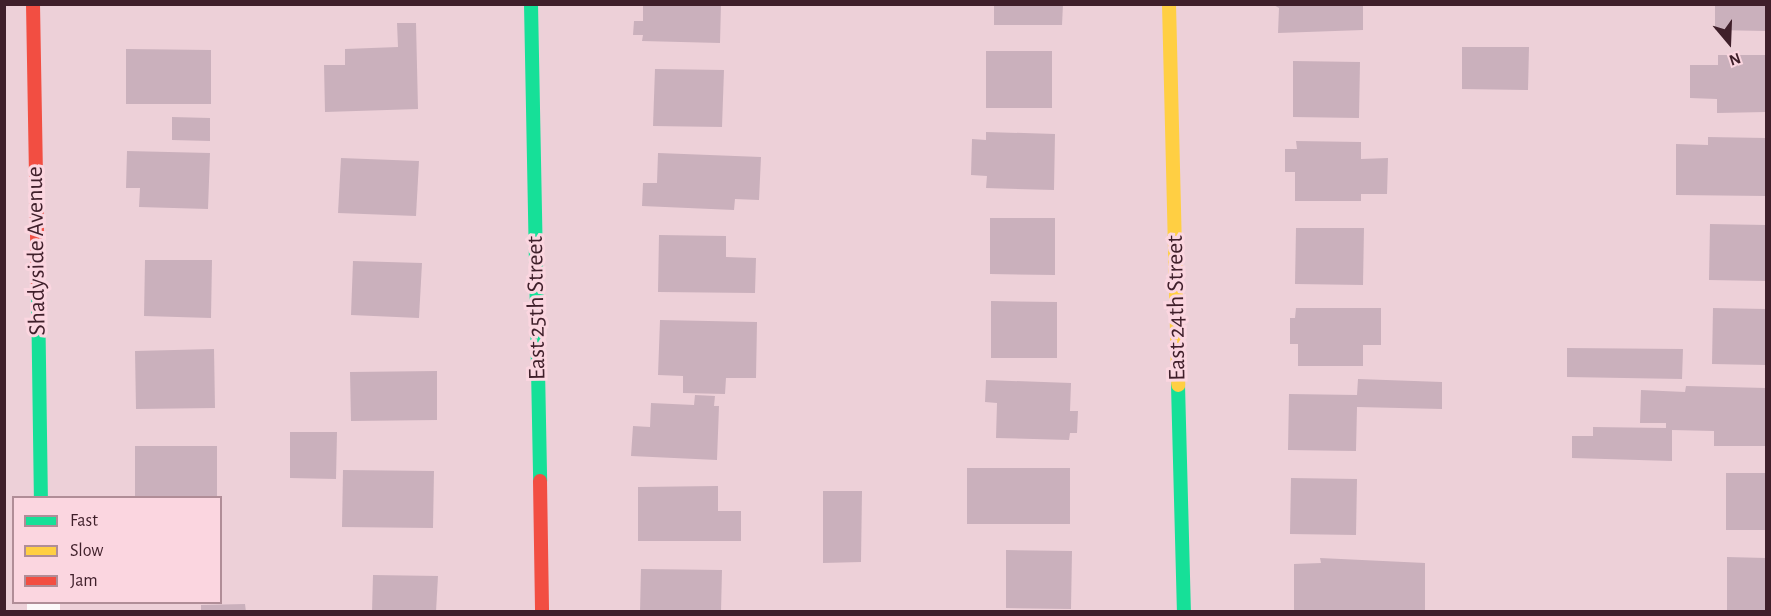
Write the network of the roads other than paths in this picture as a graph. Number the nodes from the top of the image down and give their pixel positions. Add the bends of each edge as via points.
1 (33, 4) edge
2 (531, 4) edge
3 (1169, 4) edge
4 (41, 496) edge
5 (542, 612) edge
6 (1184, 612) edge

1 - 4 street, Shadyside Avenue
2 - 5 street, East 25th Street
3 - 6 street, East 24th Street

